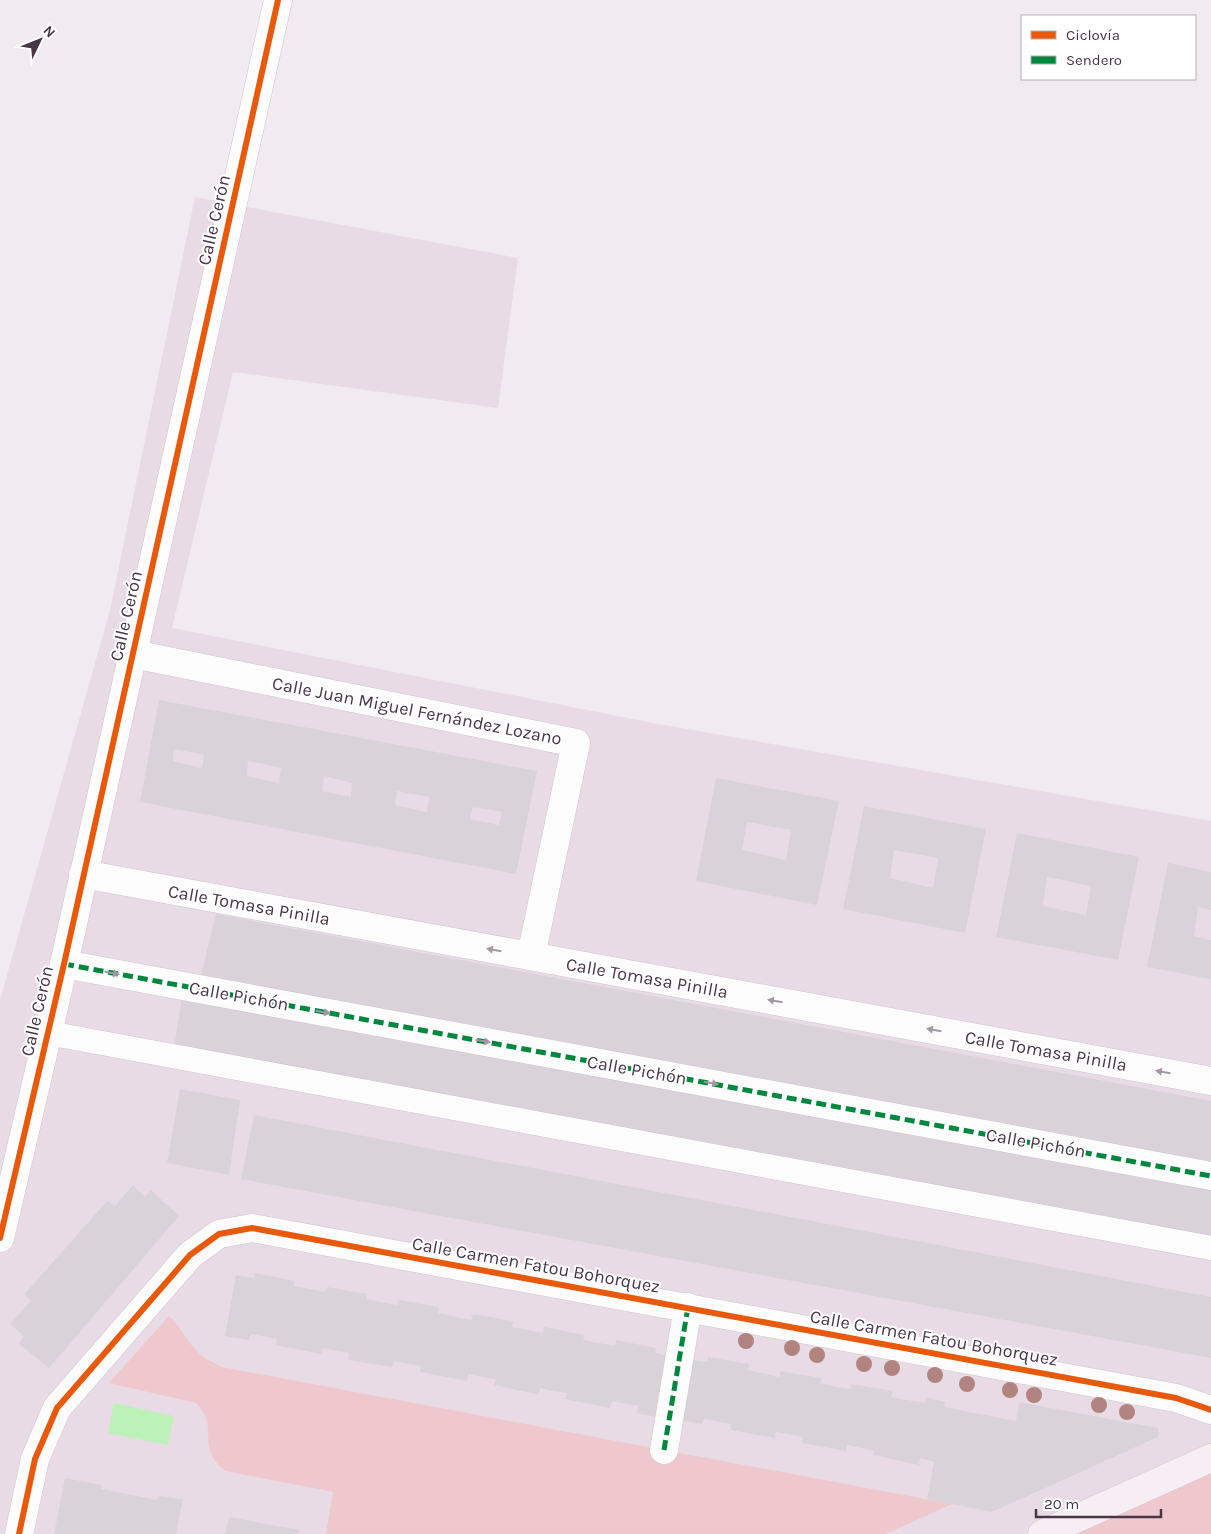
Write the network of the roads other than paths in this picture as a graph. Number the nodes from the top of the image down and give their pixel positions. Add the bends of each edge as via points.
1 (278, 0) edge
2 (133, 654) junction
3 (84, 874) junction
4 (531, 956) junction
5 (64, 964) junction
6 (48, 1034) junction
7 (1211, 1081) edge
8 (1211, 1176) edge
9 (0, 1238) edge
10 (1211, 1248) edge
11 (688, 1308) junction
12 (1211, 1410) edge
13 (664, 1450) dead end
14 (1211, 1458) edge
15 (19, 1534) edge
16 (1042, 1534) edge

1 - 2 street, Calle Cerón
2 - 3 street, Calle Cerón
2 - 4 street, Calle Juan Miguel Fernández Lozano via 576,743
4 -> 3 street, Calle Tomasa Pinilla
3 - 5 street, Calle Cerón
7 -> 4 street, Calle Tomasa Pinilla
5 - 6 street, Calle Cerón
5 -> 8 street, Calle Pichón
6 - 9 street, Calle Cerón
6 - 10 lane
11 - 12 street, Calle Carmen Fatou Bohorquez via 1176,1398
11 - 13 street
11 - 15 street, Calle Carmen Fatou Bohorquez via 252,1228 219,1234 190,1255 57,1408 35,1459
14 - 16 street

